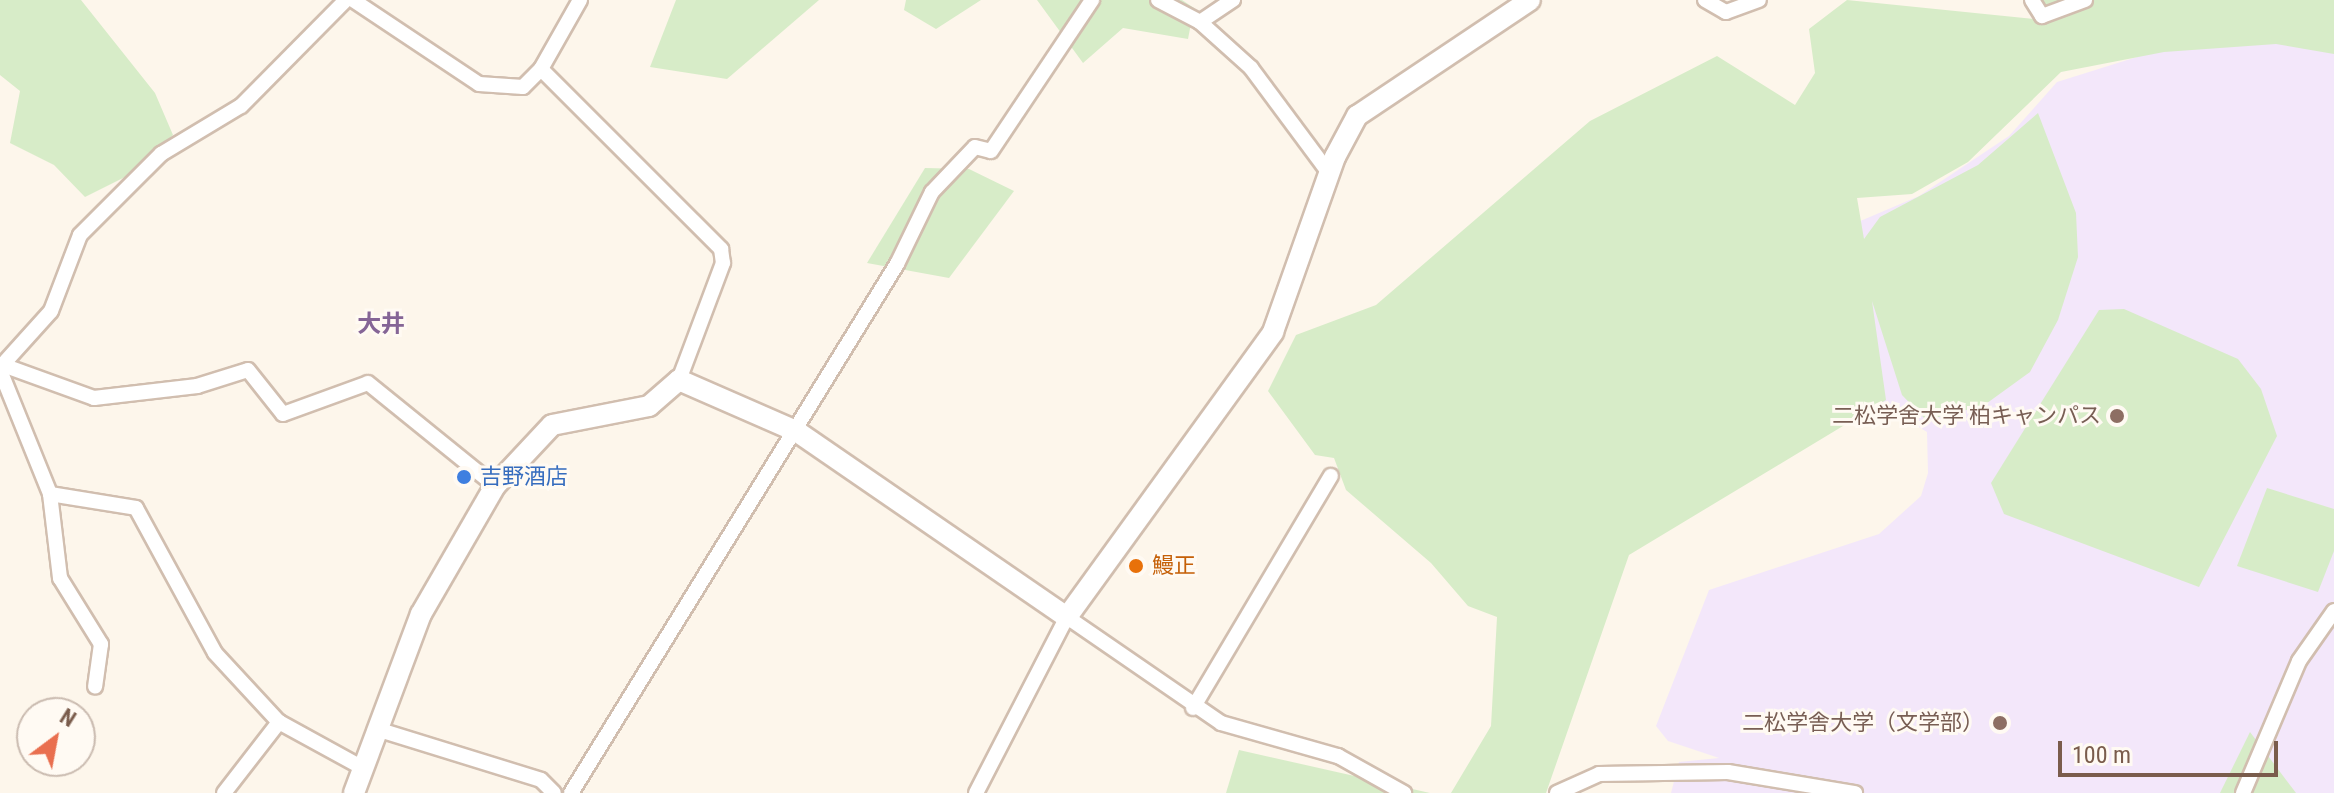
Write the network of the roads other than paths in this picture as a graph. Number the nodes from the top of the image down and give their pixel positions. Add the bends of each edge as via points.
1 (346, 0) edge
2 (353, 0) edge
3 (580, 0) edge
4 (1092, 0) edge
5 (1158, 0) edge
6 (1233, 0) edge
7 (1530, 0) edge
8 (1705, 0) edge
9 (1759, 0) edge
10 (2032, 0) edge
11 (2085, 0) edge
12 (1200, 22) junction
13 (541, 69) junction
14 (1329, 173) junction
15 (2, 365) edge
16 (679, 380) junction
17 (796, 431) junction
18 (1331, 476) dead end
19 (495, 486) junction
20 (50, 494) junction
21 (2334, 611) edge
22 (1067, 617) junction
23 (95, 687) dead end
24 (1193, 708) junction
25 (279, 722) junction
26 (383, 731) junction
27 (362, 785) edge
28 (224, 793) edge
29 (554, 793) edge
30 (571, 793) edge
31 (976, 793) edge
32 (1404, 793) edge
33 (1557, 793) edge
34 (1855, 793) edge
35 (2243, 793) edge

1 - 15 street via 241,106 161,154 80,235 51,311
2 - 13 street via 479,84 523,87
3 - 13 street
4 - 17 street via 991,151 975,147 932,192
5 - 12 street
6 - 12 street
7 - 14 street via 1357,116
8 - 9 street via 1726,12
10 - 11 street via 2042,16
12 - 14 street via 1251,68
13 - 16 street via 721,249 723,263
14 - 22 street via 1273,332
15 - 19 street via 94,398 197,386 248,370 283,414 368,383
15 - 20 street
16 - 17 street
16 - 19 street via 649,406 552,425
17 - 22 street
17 - 30 street
18 - 24 street
19 - 26 street via 421,614
20 - 23 street via 60,578 101,644
20 - 25 street via 136,508 215,653
21 - 35 street via 2299,661
22 - 24 street
22 - 31 street
24 - 32 street via 1338,756
25 - 27 street
25 - 28 street
26 - 27 street
26 - 29 street via 541,780
33 - 34 street via 1599,774 1728,772

